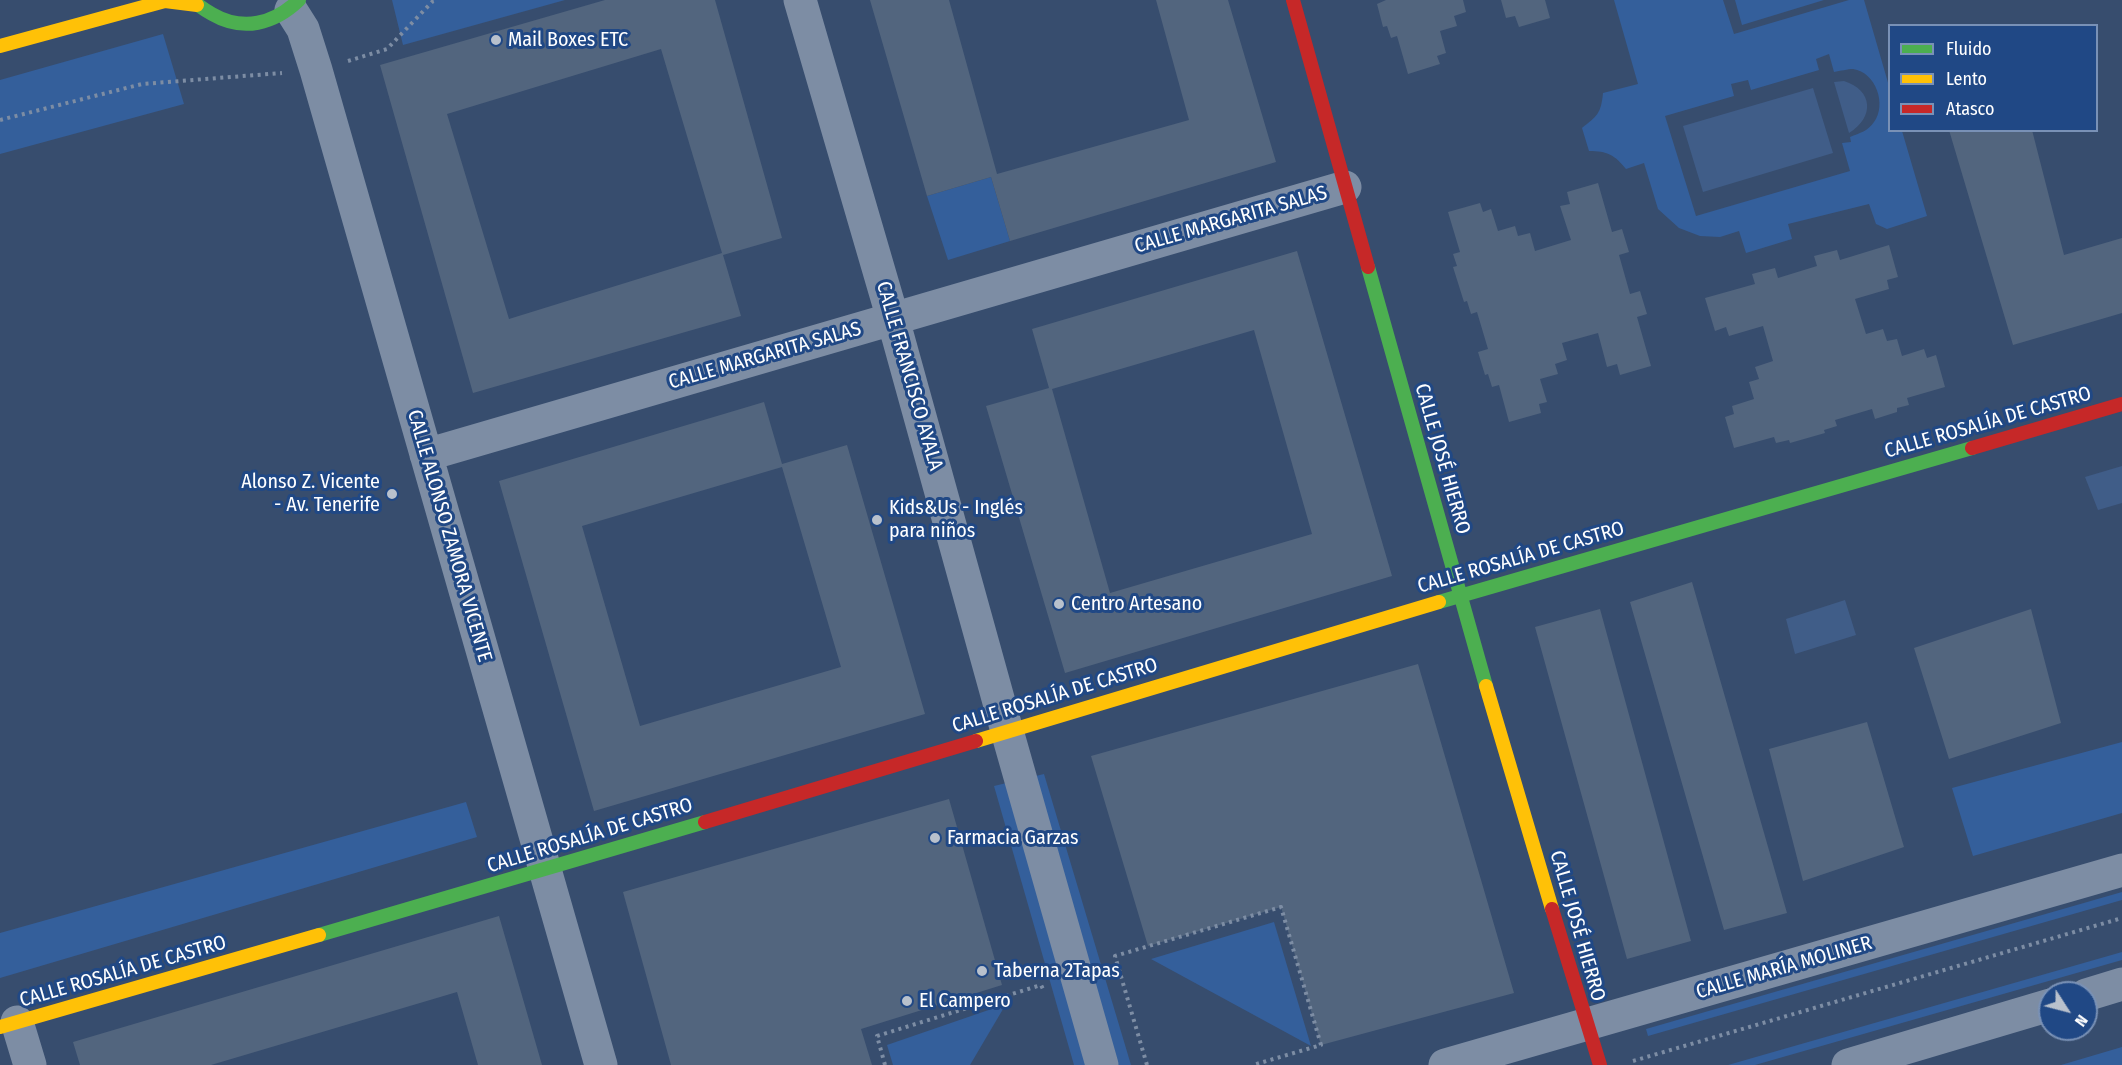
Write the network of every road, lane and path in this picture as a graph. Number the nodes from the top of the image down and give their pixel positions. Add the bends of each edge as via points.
1 (437, 0) edge
2 (800, 0) edge
3 (1293, 0) edge
4 (195, 3) edge
5 (295, 5) edge
6 (0, 46) edge
7 (316, 70) junction
8 (0, 120) edge
9 (1345, 187) junction
10 (893, 319) junction
11 (2122, 404) edge
12 (426, 455) junction
13 (1460, 597) junction
14 (1007, 731) junction
15 (546, 870) junction
16 (2122, 870) edge
17 (2122, 918) edge
18 (2122, 984) edge
19 (2098, 991) edge
20 (1045, 997) dead end
21 (2038, 1009) edge
22 (1586, 1024) junction
23 (9, 1025) edge
24 (1632, 1062) dead end
25 (30, 1065) edge
26 (602, 1065) edge
27 (885, 1065) edge
28 (1102, 1065) edge
29 (1147, 1065) edge
30 (1253, 1065) edge
31 (1445, 1065) edge
32 (1600, 1065) edge
33 (1848, 1065) edge

1 - 7 path via 387,49
2 - 10 street, CALLE FRANCISCO AYALA
3 - 9 street, CALLE JOSÉ HIERRO
4 - 5 street via 232,23 262,23
4 - 6 street via 165,1
5 - 7 street, CALLE ALONSO ZAMORA VICENTE
7 - 8 path via 142,84
7 - 12 street, CALLE ALONSO ZAMORA VICENTE
9 - 10 street, CALLE MARGARITA SALAS
9 - 13 street, CALLE JOSÉ HIERRO
10 - 12 street, CALLE MARGARITA SALAS
10 - 14 street, CALLE FRANCISCO AYALA
11 - 13 street, CALLE ROSALÍA DE CASTRO
12 - 15 street, CALLE ALONSO ZAMORA VICENTE
13 - 14 street, CALLE ROSALÍA DE CASTRO
13 - 22 street, CALLE JOSÉ HIERRO
14 - 15 street, CALLE ROSALÍA DE CASTRO
14 - 28 street, CALLE FRANCISCO AYALA
15 - 23 street, CALLE ROSALÍA DE CASTRO
15 - 26 street, CALLE ALONSO ZAMORA VICENTE
16 - 22 street, CALLE MARÍA MOLINER
17 - 24 path
18 - 19 street
20 - 27 path via 1041,985 877,1036
21 - 33 street
22 - 31 street, CALLE MARÍA MOLINER
22 - 32 street, CALLE JOSÉ HIERRO
23 - 25 street
29 - 30 path via 1115,956 1281,907 1321,1045

